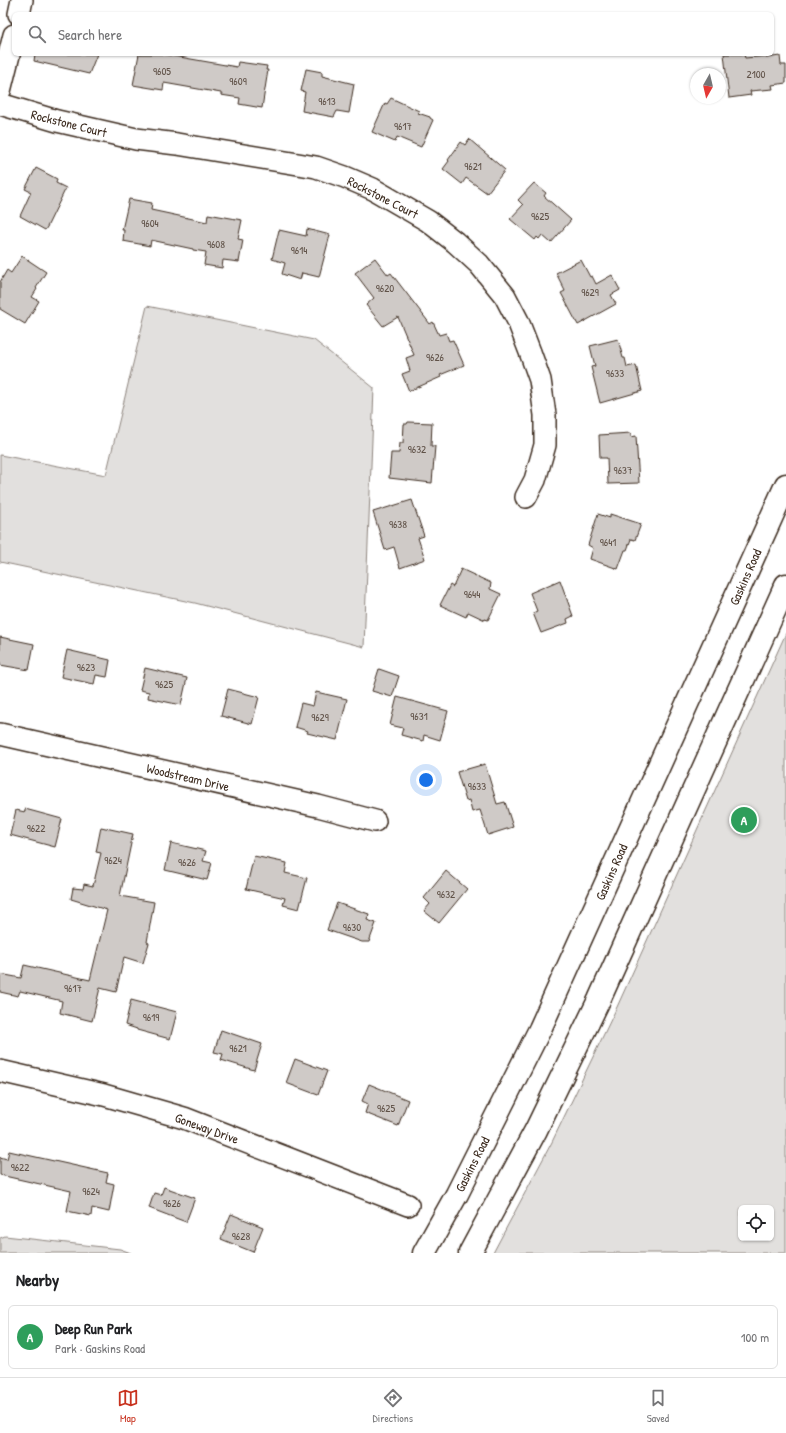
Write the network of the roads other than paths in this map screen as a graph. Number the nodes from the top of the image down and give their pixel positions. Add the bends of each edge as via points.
1 (22, 0) edge
2 (19, 12) edge
3 (12, 44) edge
4 (0, 91) edge
5 (0, 104) edge
6 (786, 485) edge
7 (526, 497) dead end
8 (786, 585) edge
9 (0, 734) edge
10 (375, 821) dead end
11 (0, 1071) edge
12 (408, 1205) dead end
13 (424, 1253) edge
14 (470, 1253) edge

1 - 2 street
3 - 4 street
5 - 7 street, Rockstone Court via 57,121 136,139 316,168 373,189 428,221 479,264 505,296 518,321 540,380 545,415 545,445 535,480
6 - 13 main road, Gaskins Road via 540,1029 457,1194
8 - 14 main road via 599,1000 536,1130
9 - 10 street, Woodstream Drive
11 - 12 street, Goneway Drive via 104,1095 184,1118

